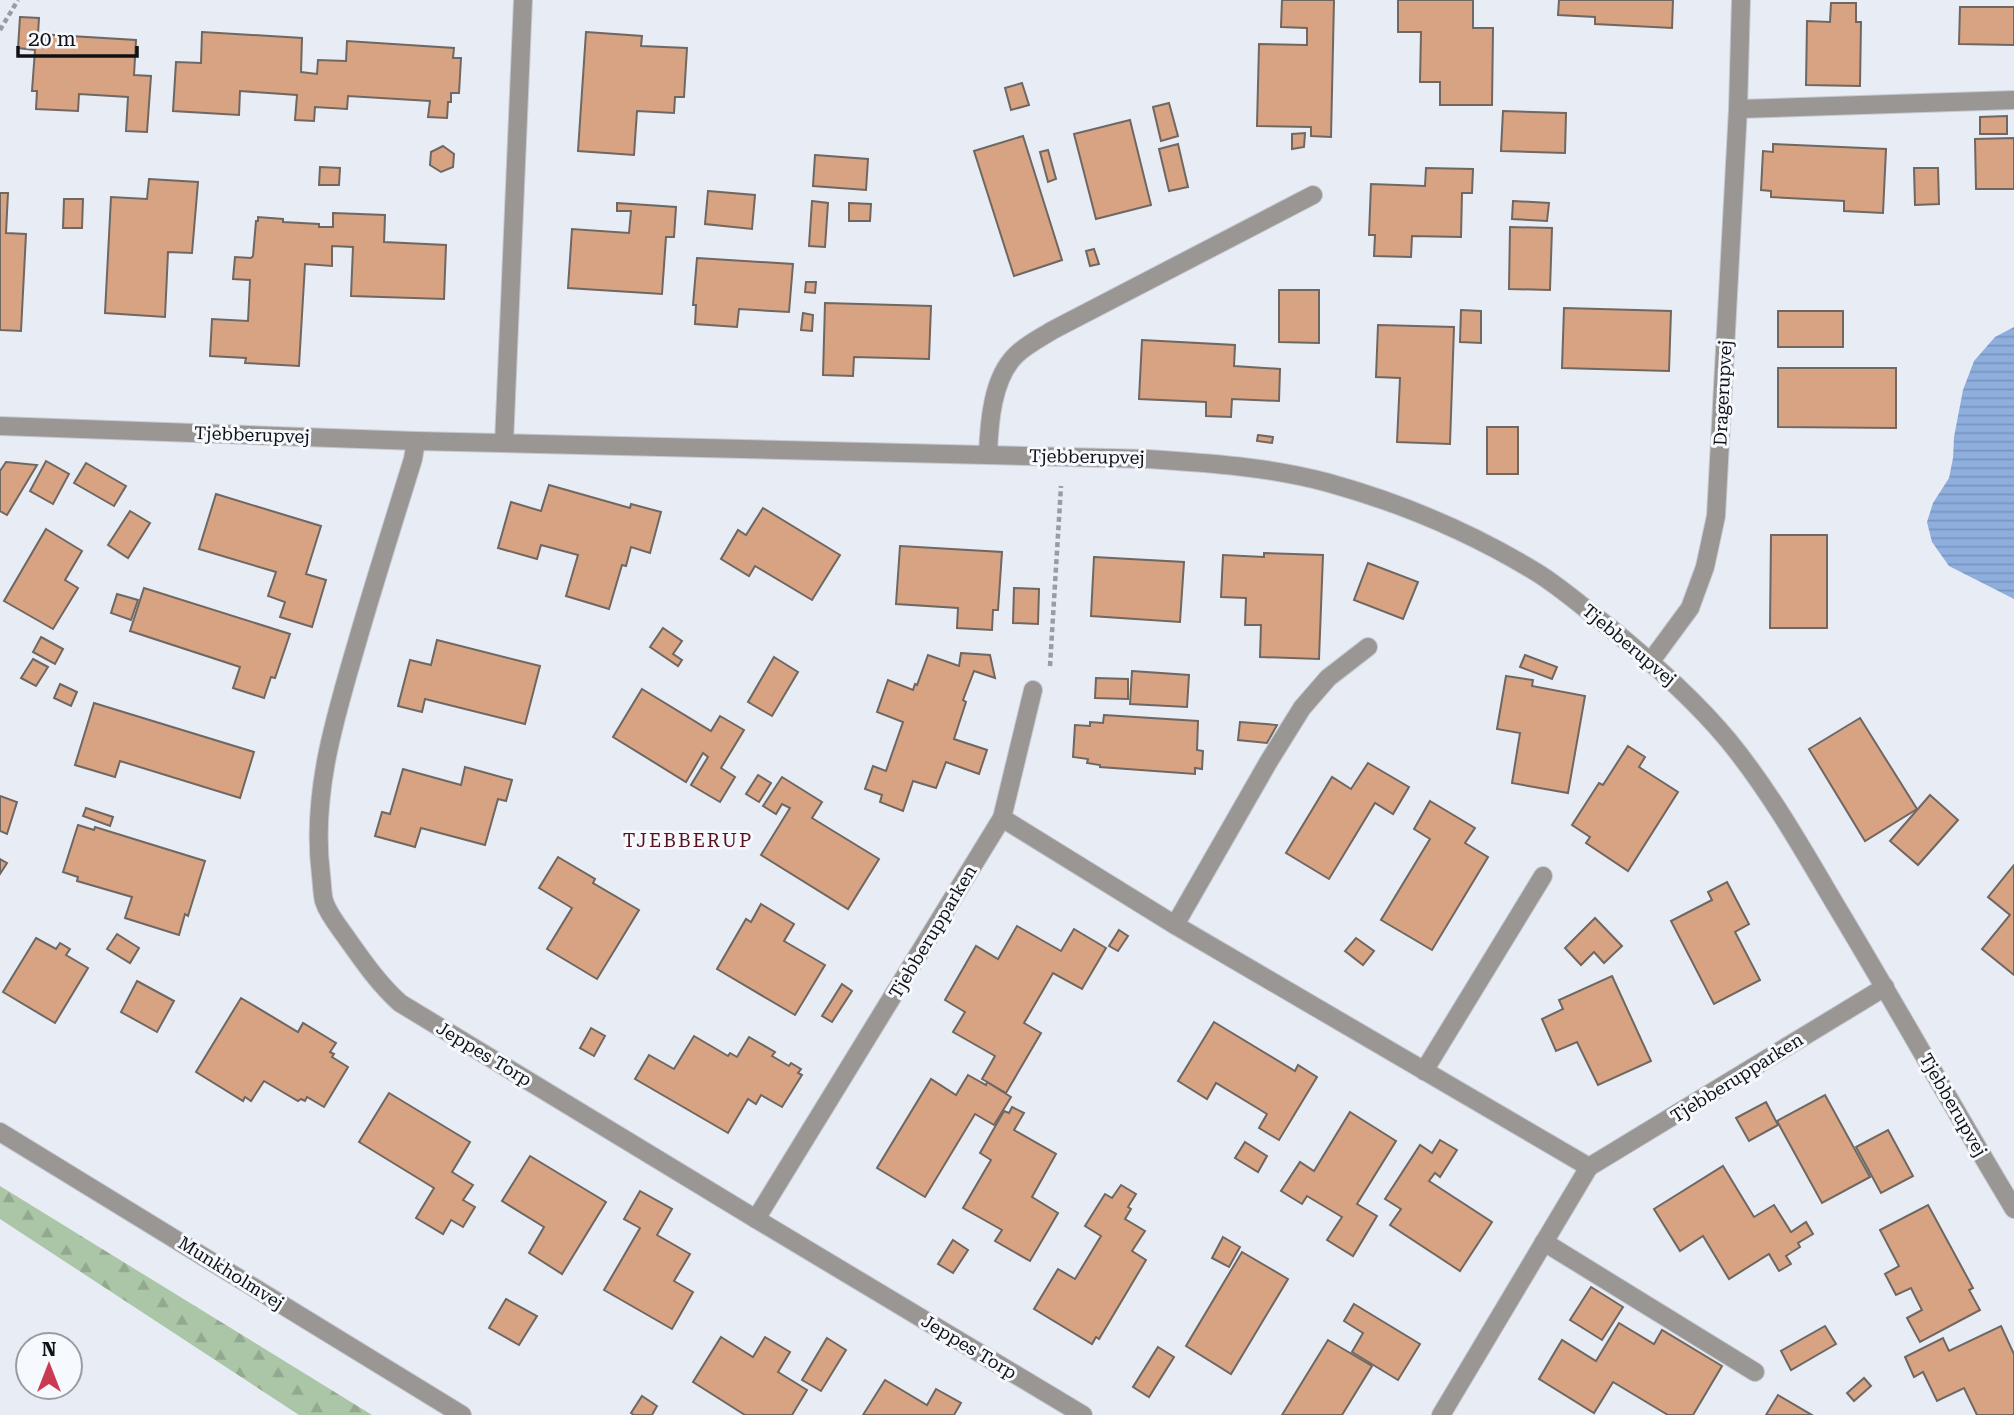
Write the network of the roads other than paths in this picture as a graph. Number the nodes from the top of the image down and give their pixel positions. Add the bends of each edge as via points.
1 (523, 0) edge
2 (1741, 0) edge
3 (2014, 100) edge
4 (1738, 109) junction
5 (1313, 195) dead end
6 (0, 426) edge
7 (416, 441) junction
8 (504, 443) junction
9 (988, 455) junction
10 (1368, 647) dead end
11 (1651, 661) junction
12 (1033, 690) road end
13 (1002, 818) junction
14 (1543, 876) dead end
15 (1175, 925) junction
16 (1885, 987) junction
17 (1424, 1071) junction
18 (0, 1132) edge
19 (1589, 1167) junction
20 (2014, 1209) edge
21 (756, 1219) junction
22 (1544, 1242) junction
23 (1755, 1372) dead end
24 (462, 1415) edge
25 (1083, 1415) edge
26 (1441, 1415) edge

1 - 8 street
2 - 4 street, Dragerupvej
3 - 4 street
4 - 11 street, Dragerupvej via 1714,533 1690,608
5 - 9 street via 1027,345 1014,356 996,390
6 - 7 street, Tjebberupvej
7 - 8 street, Tjebberupvej
7 - 21 street, Jeppes Torp via 329,742 318,824 324,902 370,971 400,1003
8 - 9 street, Tjebberupvej
9 - 11 street, Tjebberupvej via 1148,458 1235,465 1328,482 1489,545 1538,574
10 - 15 street via 1328,678 1302,708
11 - 16 street, Tjebberupvej via 1697,704 1759,782
12 - 13 street, Tjebberupparken
13 - 15 street
13 - 21 street, Tjebberupparken
14 - 17 street
15 - 17 street
16 - 19 street, Tjebberupparken
16 - 20 street, Tjebberupvej
17 - 19 street
18 - 24 street, Munkholmvej
19 - 22 street, Tjebberupparken
21 - 25 street, Jeppes Torp
22 - 23 street
22 - 26 street, Tjebberupparken

